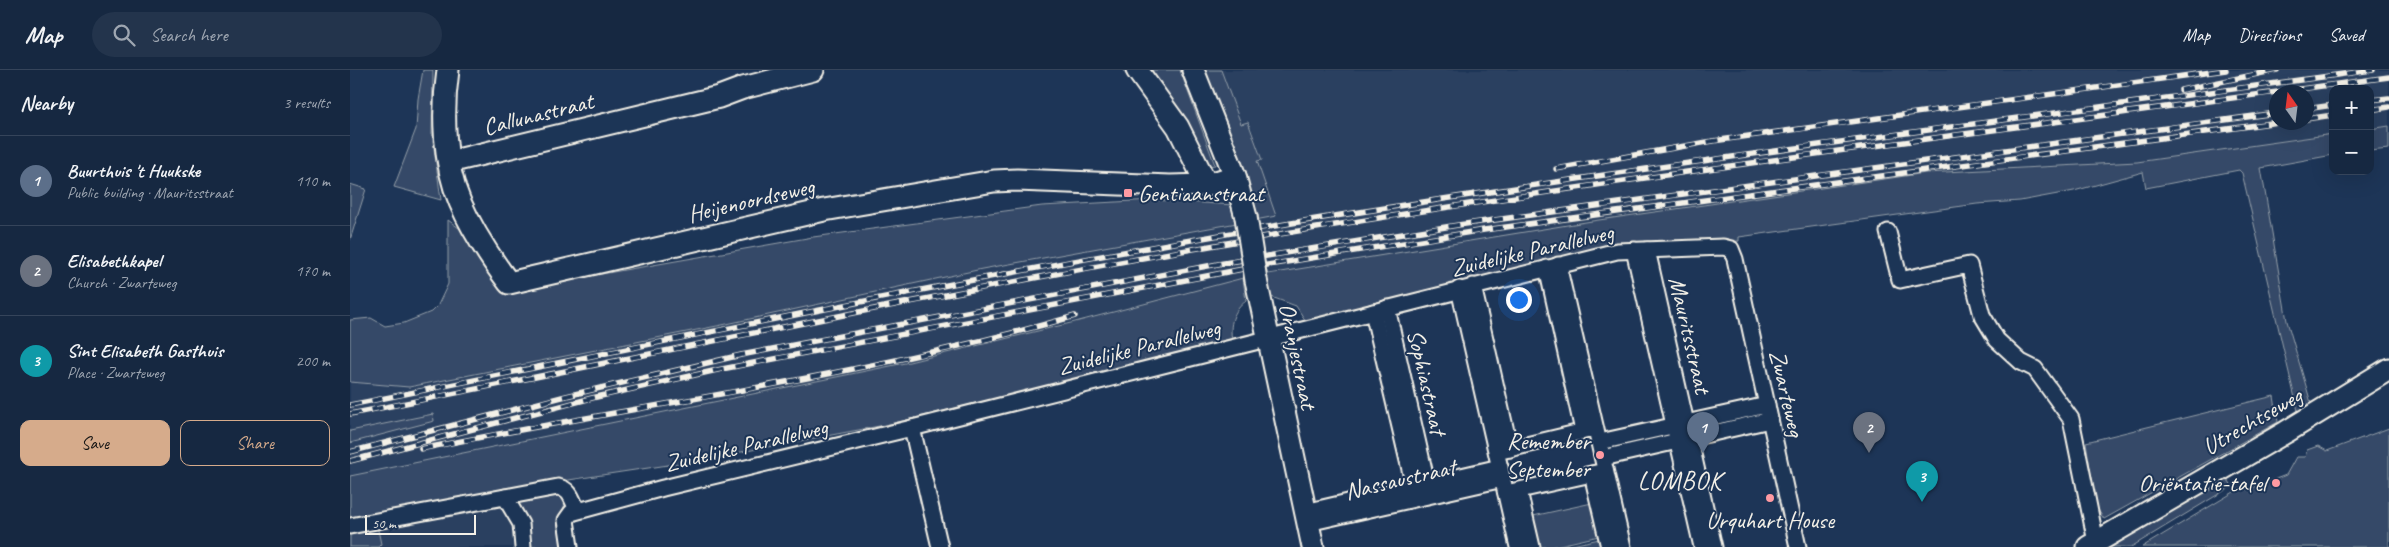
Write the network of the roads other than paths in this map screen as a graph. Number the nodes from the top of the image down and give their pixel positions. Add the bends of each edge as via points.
1 (448, 70) edge
2 (813, 70) edge
3 (1137, 70) edge
4 (1194, 70) edge
5 (449, 162) junction
6 (1235, 176) junction
7 (1206, 185) junction
8 (1888, 232) dead end
9 (1731, 249) joint
10 (1641, 250) junction
11 (1552, 267) junction
12 (1466, 288) junction
13 (1380, 310) junction
14 (1267, 339) junction
15 (2389, 369) edge
16 (1768, 413) junction
17 (1680, 424) junction
18 (912, 428) junction
19 (1593, 434) junction
20 (1683, 440) junction
21 (1600, 468) junction
22 (1506, 472) junction
23 (1422, 491) junction
24 (505, 497) junction
25 (577, 510) junction
26 (1306, 517) junction
27 (350, 526) edge
28 (2092, 544) edge
29 (523, 547) edge
30 (570, 547) edge
31 (940, 547) edge
32 (1313, 547) edge
33 (1518, 547) edge
34 (1532, 547) edge
35 (1609, 547) edge
36 (1623, 547) edge
37 (1702, 547) edge
38 (1714, 547) edge
39 (1798, 547) edge

1 - 5 street, Heijenoordseweg via 444,94
2 - 5 street, Callunastraat via 719,97
3 - 7 street via 1178,126
4 - 6 street, Oranjestraat
5 - 7 street, Heijenoordseweg via 459,201 509,283 824,210 994,181
6 - 7 street, Heijenoordseweg
6 - 14 street, Oranjestraat, bridge via 1246,217
8 - 28 street via 1900,280 1969,265 1982,315 1997,340 2021,362 2034,368 2071,419
9 - 10 street, Zuidelijke Parallelweg
9 - 16 street, Zwarteweg
10 - 11 street, Zuidelijke Parallelweg via 1616,251
10 - 17 street, Mauritsstraat
11 - 12 street, Zuidelijke Parallelweg
11 - 19 street
12 - 13 street, Zuidelijke Parallelweg
12 - 22 street
13 - 14 street, Zuidelijke Parallelweg
13 - 23 street, Sophiastraat
14 - 18 street, Zuidelijke Parallelweg
14 - 26 street, Oranjestraat
15 - 28 street, Utrechtseweg
16 - 17 street, Nassaustraat
16 - 20 street, Nassaustraat
16 - 39 street, Zwarteweg
17 - 19 street, Nassaustraat
17 - 20 street, Mauritsstraat
18 - 25 street, Zuidelijke Parallelweg
18 - 31 street
19 - 21 street
19 - 22 street, Nassaustraat
20 - 21 street, Nassaustraat
20 - 37 street, Mauritsstraat
20 - 38 street, Mauritsstraat
21 - 22 street, Nassaustraat
21 - 35 street
21 - 36 street
22 - 23 street, Nassaustraat
22 - 33 street
22 - 34 street
23 - 26 street, Nassaustraat
24 - 25 street via 564,488
24 - 27 street
24 - 29 street via 522,524
25 - 30 street via 568,516 566,522
26 - 32 street, Oranjestraat

